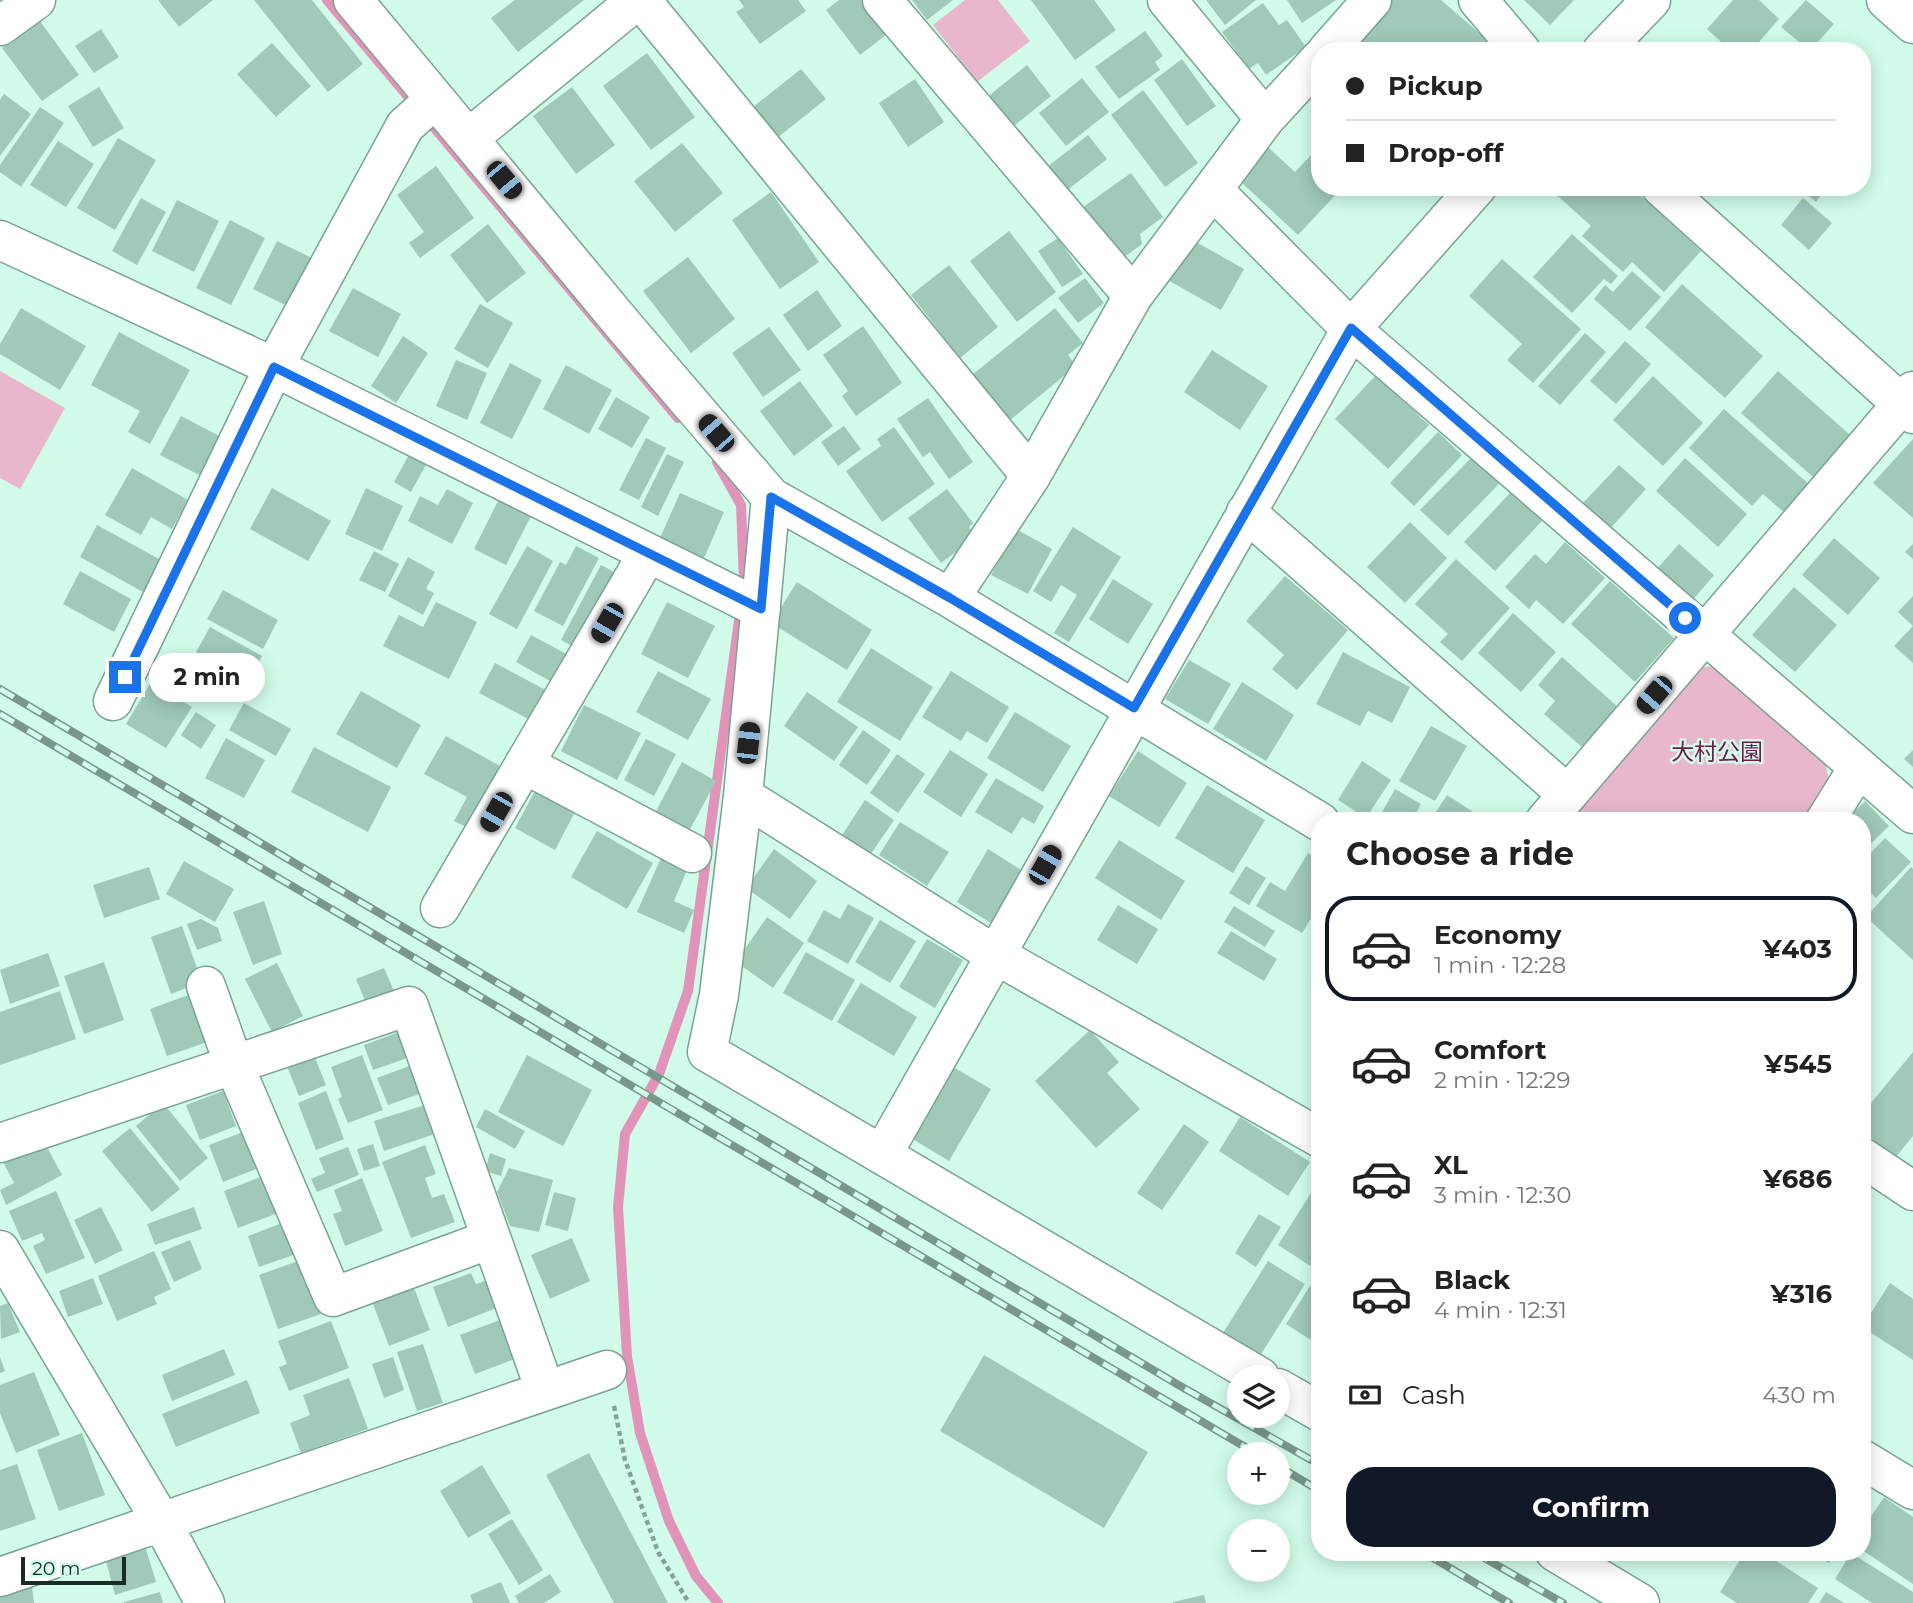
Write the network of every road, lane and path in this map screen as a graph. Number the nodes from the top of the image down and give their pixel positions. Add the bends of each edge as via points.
1 (354, 0) edge
2 (639, 0) edge
3 (882, 0) edge
4 (1167, 0) edge
5 (1372, 0) edge
6 (1478, 0) edge
7 (1651, 0) edge
8 (1886, 0) edge
9 (1913, 24) edge
10 (1335, 42) edge
11 (1513, 42) edge
12 (1611, 42) edge
13 (1311, 69) edge
14 (435, 99) junction
15 (1265, 119) junction
16 (469, 138) junction
17 (1213, 190) junction
18 (1469, 196) edge
19 (1671, 196) edge
20 (0, 240) edge
21 (1133, 296) junction
22 (1351, 328) junction
23 (274, 367) junction
24 (1909, 403) edge
25 (1031, 476) junction
26 (771, 497) junction
27 (1247, 512) junction
28 (648, 553) junction
29 (950, 598) junction
30 (761, 609) junction
31 (1705, 635) junction
32 (113, 701) dead end
33 (1134, 708) junction
34 (524, 764) junction
35 (1858, 768) junction
36 (743, 796) junction
37 (1556, 808) edge
38 (1831, 812) edge
39 (1913, 814) edge
40 (1311, 816) edge
41 (692, 853) dead end
42 (440, 908) dead end
43 (994, 954) junction
44 (206, 986) dead end
45 (234, 1065) junction
46 (1311, 1133) edge
47 (0, 1143) edge
48 (882, 1155) junction
49 (1871, 1163) edge
50 (1913, 1191) edge
51 (491, 1238) junction
52 (0, 1250) edge
53 (1240, 1365) edge
54 (607, 1370) joint
55 (545, 1391) junction
56 (1290, 1395) edge
57 (1311, 1407) edge
58 (1871, 1464) edge
59 (1913, 1490) edge
60 (161, 1521) junction
61 (1570, 1561) edge
62 (0, 1577) edge
63 (205, 1603) edge
64 (689, 1603) edge
65 (1640, 1603) edge

1 - 14 street
2 - 16 street
2 - 25 street
3 - 21 street
4 - 15 street
5 - 10 street
6 - 11 street
7 - 12 street
8 - 9 street
13 - 15 street
14 - 16 street
14 - 23 street via 405,125
15 - 17 street
16 - 26 street
17 - 21 street
17 - 22 street
18 - 22 street
19 - 24 street
20 - 23 street
21 - 25 street
22 - 27 street
22 - 31 street
23 - 28 street
23 - 32 street
24 - 31 street
25 - 29 street
26 - 29 street
26 - 30 street
27 - 33 street
27 - 37 street
28 - 30 street
28 - 34 street
29 - 33 street
30 - 36 street
31 - 35 street
31 - 37 street
33 - 40 street
33 - 43 street
34 - 41 street
34 - 42 street
35 - 38 street
35 - 39 street
36 - 43 street
36 - 48 street via 719,995 706,1052
43 - 46 street
43 - 48 street
44 - 45 street
45 - 47 street
45 - 51 street via 333,1297
45 - 51 street via 409,1006
48 - 53 street
49 - 50 street
51 - 55 street
52 - 60 street
54 - 55 street
54 - 64 path via 625,1460 658,1552
55 - 60 street
56 - 57 street
58 - 59 street
60 - 62 street
60 - 63 street
61 - 65 street

